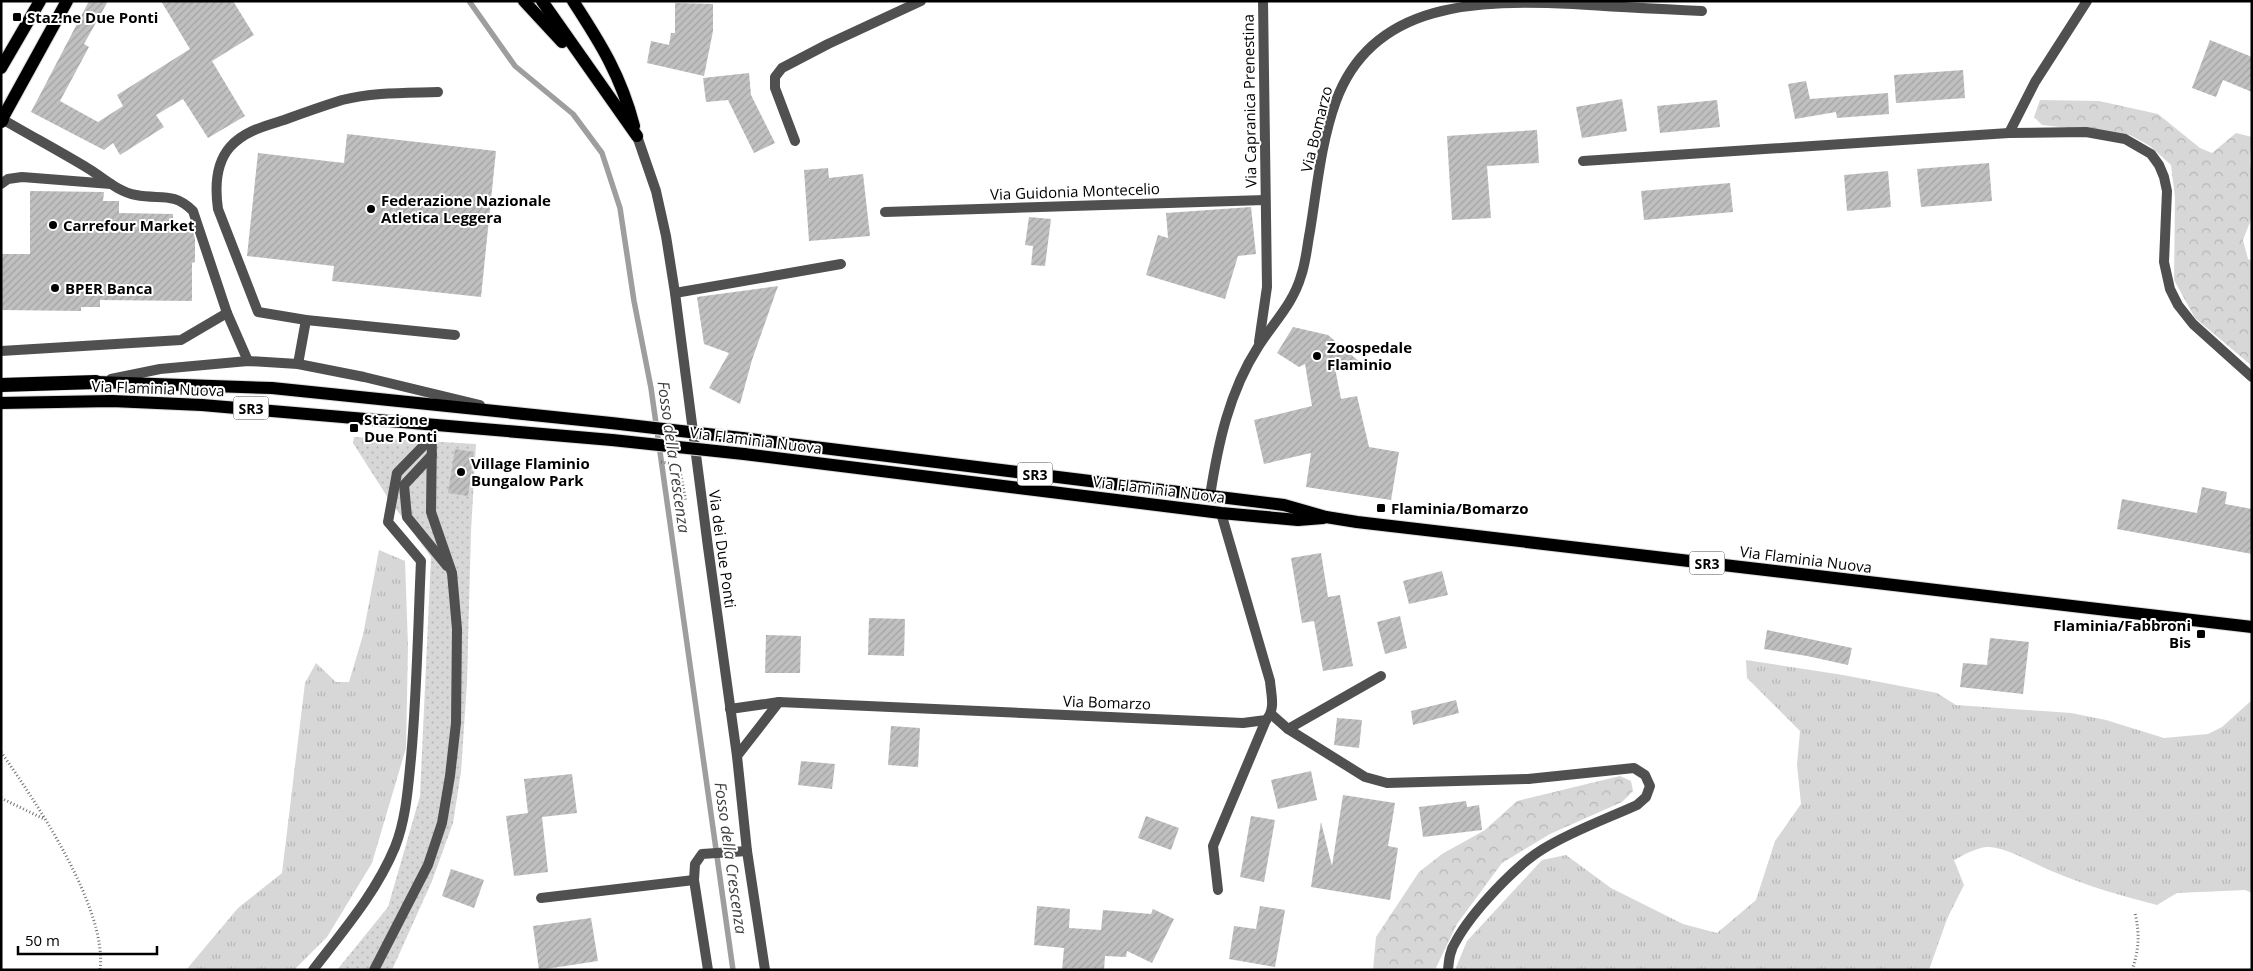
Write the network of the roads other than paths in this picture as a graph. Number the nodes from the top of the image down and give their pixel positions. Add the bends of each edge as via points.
1 (40, 1) edge
2 (67, 1) edge
3 (524, 1) edge
4 (542, 1) edge
5 (573, 1) edge
6 (921, 1) edge
7 (1263, 1) edge
8 (2087, 1) edge
9 (1702, 11) dead end
10 (1, 68) edge
11 (591, 73) junction
12 (438, 92) dead end
13 (2, 120) edge
14 (2009, 133) junction
15 (636, 136) junction
16 (795, 141) dead end
17 (1583, 161) dead end
18 (1, 184) edge
19 (112, 184) junction
20 (1265, 200) junction
21 (885, 212) dead end
22 (841, 264) dead end
23 (675, 293) junction
24 (227, 312) junction
25 (306, 320) junction
26 (456, 335) dead end
27 (1258, 347) junction
28 (1, 350) edge
29 (248, 361) junction
30 (298, 364) junction
31 (2252, 377) edge
32 (96, 382) junction
33 (1, 385) edge
34 (1, 403) edge
35 (503, 411) junction
36 (433, 431) junction
37 (432, 455) junction
38 (1210, 496) junction
39 (1221, 513) junction
40 (1326, 518) junction
41 (452, 573) junction
42 (2252, 627) edge
43 (1381, 676) dead end
44 (780, 702) junction
45 (730, 709) junction
46 (1268, 717) junction
47 (1288, 729) junction
48 (737, 756) junction
49 (747, 850) junction
50 (694, 880) junction
51 (1218, 890) dead end
52 (541, 898) dead end
53 (313, 970) edge
54 (374, 970) edge
55 (708, 970) edge
56 (765, 970) edge
57 (1448, 970) edge

1 - 10 main road
2 - 13 main road
3 - 11 main road
4 - 11 main road
5 - 15 main road via 618,76
6 - 16 street via 828,44 778,72 775,88
7 - 20 street, Via Capranica Prenestina
8 - 14 street via 2035,82
9 - 27 street, Via Bomarzo via 1536,3 1460,4 1409,20 1373,41 1350,69 1336,102 1298,287 1288,307
11 - 15 main road
12 - 25 street via 392,93 342,100 240,137 222,158 218,176 218,209 258,312
13 - 19 street
14 - 17 street
14 - 31 street via 2101,133 2132,142 2152,154 2166,184 2163,255 2174,298 2187,318
15 - 23 street, Via dei Due Ponti via 656,191
18 - 19 street via 8,179 22,177
19 - 24 street via 123,192 136,195 172,197 183,201 192,211
20 - 21 street, Via Guidonia Montecelio
20 - 27 street, Via Bomarzo via 1267,287
22 - 23 street
23 - 45 street, Via dei Due Ponti
24 - 28 street via 181,340
24 - 29 street
25 - 26 street
25 - 30 street
27 - 38 street, Via Bomarzo via 1239,383 1224,423
29 - 30 street
29 - 32 street via 160,369
30 - 35 street
32 - 33 highway, SR3
32 - 35 main road, Via Flaminia Nuova / SR3 via 272,388
34 - 36 main road, Via Flaminia Nuova / SR3 via 112,401 284,410
35 - 38 main road, Via Flaminia Nuova / SR3, bridge
36 - 37 street
36 - 39 main road, Via Flaminia Nuova / SR3, bridge via 612,440
36 - 53 street via 397,473 388,522 421,561 413,735 406,805 396,846 384,871 357,914
37 - 41 street via 431,512
37 - 41 street via 404,485 407,517
38 - 40 main road, Via Flaminia Nuova / SR3 via 1284,505
39 - 40 main road, Via Flaminia Nuova / SR3 via 1298,520
39 - 46 street via 1270,681 1272,700
40 - 42 main road, Via Flaminia Nuova / SR3
41 - 54 street via 457,628 456,722 442,822 428,865
43 - 47 street
44 - 45 street, Via Bomarzo
44 - 46 street, Via Bomarzo via 1243,723
44 - 48 street
45 - 48 street, Via dei Due Ponti
46 - 47 street
46 - 51 street via 1213,846
47 - 57 street via 1365,777 1387,783 1528,779 1634,768 1645,775 1650,786 1646,797 1637,805 1542,849 1514,872 1474,915 1456,940 1449,955
48 - 49 street, Via dei Due Ponti
49 - 50 street via 702,854 695,864
49 - 56 street, Via dei Due Ponti
50 - 52 street
50 - 55 street

